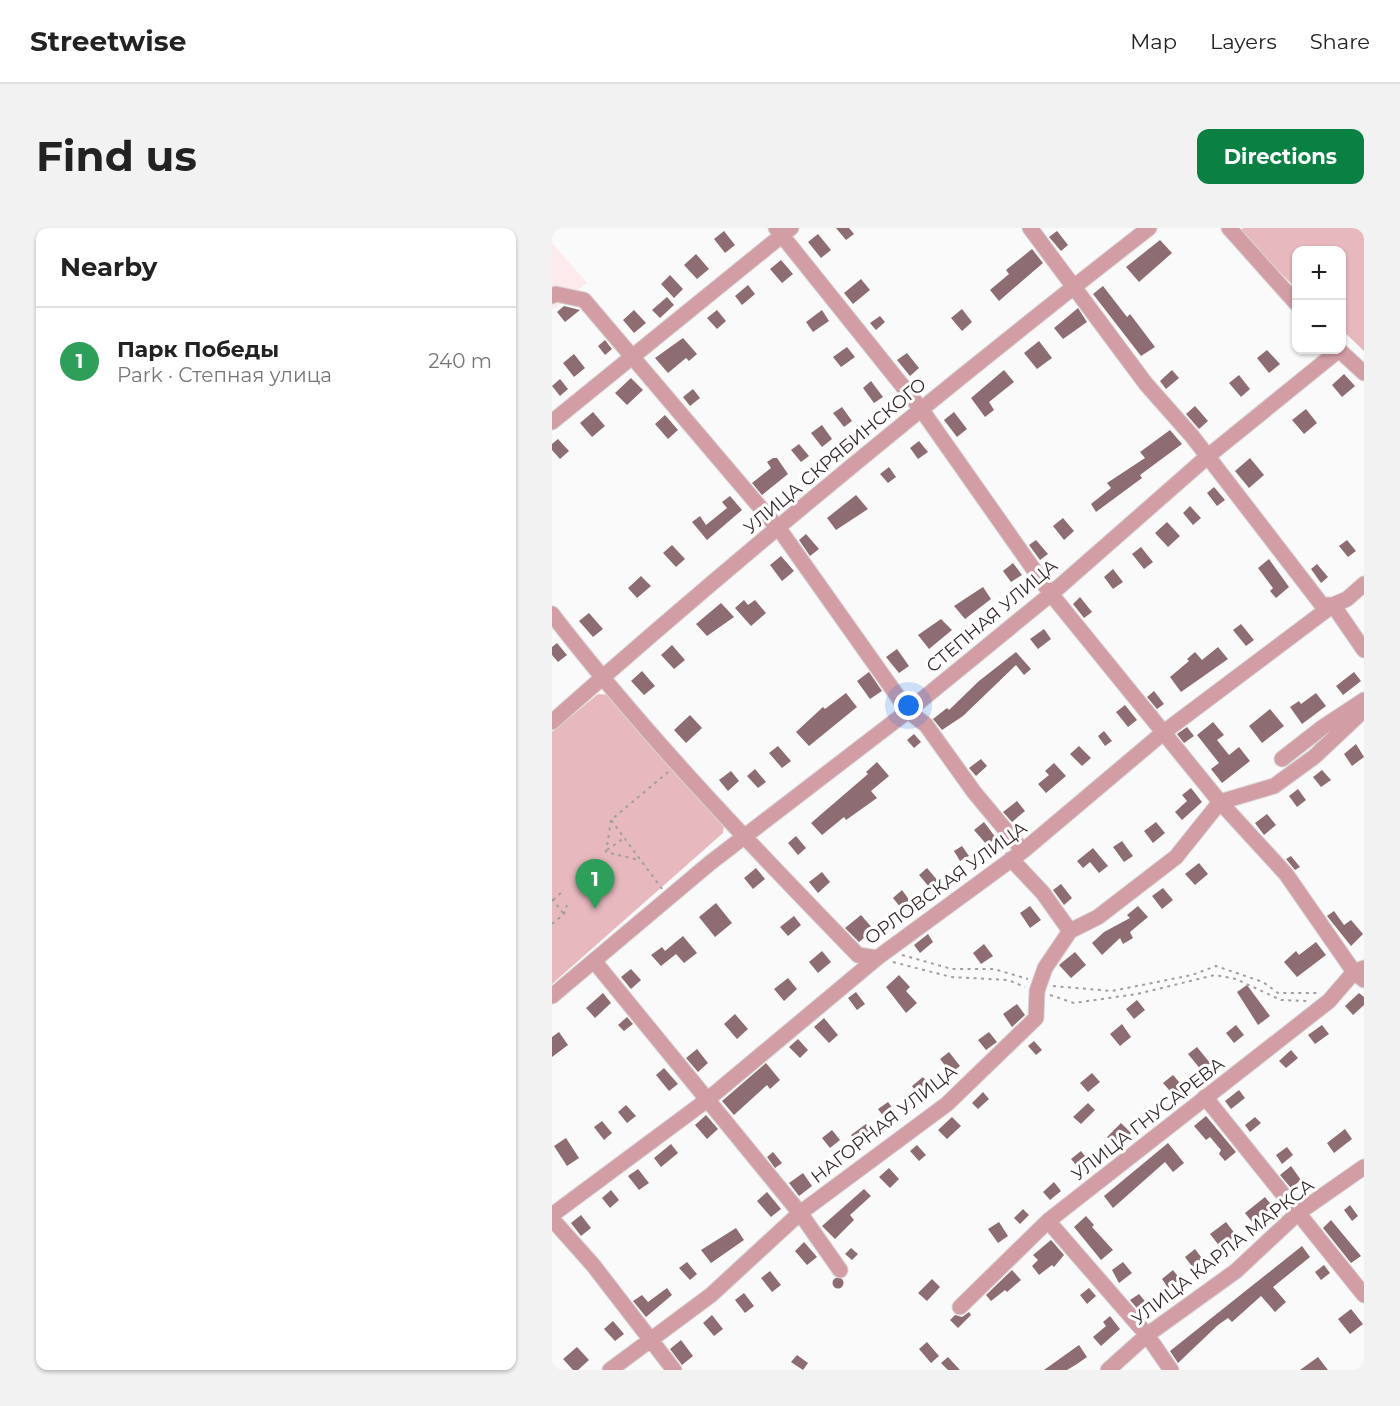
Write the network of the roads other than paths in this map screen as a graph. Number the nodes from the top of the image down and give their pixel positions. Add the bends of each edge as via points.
1 (1030, 228) edge
2 (1149, 228) edge
3 (1229, 228) edge
4 (783, 230) edge
5 (1073, 287) junction
6 (552, 296) edge
7 (1293, 300) edge
8 (1334, 354) edge
9 (1343, 354) edge
10 (632, 356) junction
11 (1364, 373) edge
12 (921, 409) junction
13 (552, 422) edge
14 (1207, 457) junction
15 (778, 529) junction
16 (1364, 584) edge
17 (1051, 594) junction
18 (1333, 605) junction
19 (552, 614) edge
20 (1364, 650) edge
21 (602, 678) junction
22 (1364, 700) edge
23 (1364, 710) edge
24 (908, 711) junction
25 (552, 722) edge
26 (1164, 732) junction
27 (1282, 759) dead end
28 (1220, 802) junction
29 (745, 836) junction
30 (1017, 855) junction
31 (1070, 931) junction
32 (882, 954) junction
33 (594, 961) junction
34 (1361, 973) edge
35 (552, 996) edge
36 (1205, 1097) junction
37 (707, 1100) junction
38 (1364, 1167) edge
39 (800, 1213) junction
40 (1298, 1213) junction
41 (552, 1217) edge
42 (1048, 1221) junction
43 (840, 1270) dead end
44 (1364, 1295) edge
45 (960, 1307) dead end
46 (1147, 1335) junction
47 (652, 1341) junction
48 (610, 1370) edge
49 (674, 1370) edge
50 (1108, 1370) edge
51 (1170, 1370) edge

1 - 5 street
2 - 5 street, УЛИЦА СКРЯБИНСКОГО
3 - 7 street
4 - 10 street
4 - 12 street
5 - 12 street, УЛИЦА СКРЯБИНСКОГО
5 - 14 street
6 - 10 street via 584,300
8 - 14 street, СТЕПНАЯ УЛИЦА
9 - 11 street
10 - 13 street
10 - 15 street
12 - 15 street, УЛИЦА СКРЯБИНСКОГО
12 - 17 street
14 - 17 street, СТЕПНАЯ УЛИЦА
14 - 18 street via 1322,604
15 - 21 street, УЛИЦА СКРЯБИНСКОГО
15 - 24 street
16 - 18 street, ОРЛОВСКАЯ УЛИЦА
17 - 24 street, СТЕПНАЯ УЛИЦА
17 - 26 street
18 - 20 street
18 - 26 street, ОРЛОВСКАЯ УЛИЦА
19 - 21 street
21 - 25 street, УЛИЦА СКРЯБИНСКОГО
21 - 29 street
22 - 27 street
23 - 28 street via 1314,757 1274,786
24 - 29 street, СТЕПНАЯ УЛИЦА
24 - 30 street via 926,725
26 - 28 street
26 - 30 street, ОРЛОВСКАЯ УЛИЦА
28 - 31 street, НАГОРНАЯ УЛИЦА via 1176,857 1098,917
28 - 34 street via 1286,874
29 - 32 street via 858,955
29 - 33 street, СТЕПНАЯ УЛИЦА
30 - 31 street
30 - 32 street, ОРЛОВСКАЯ УЛИЦА
31 - 39 street, НАГОРНАЯ УЛИЦА via 1045,968 1036,1018 947,1104
32 - 37 street, ОРЛОВСКАЯ УЛИЦА
33 - 35 street, СТЕПНАЯ УЛИЦА
33 - 37 street
34 - 36 street, УЛИЦА ГНУСАРЕВА
36 - 40 street
36 - 42 street, УЛИЦА ГНУСАРЕВА
37 - 39 street
37 - 41 street, ОРЛОВСКАЯ УЛИЦА
38 - 40 street, УЛИЦА КАРЛА МАРКСА
39 - 43 street
39 - 47 street, НАГОРНАЯ УЛИЦА via 711,1295
40 - 44 street
40 - 46 street, УЛИЦА КАРЛА МАРКСА via 1236,1271
41 - 47 street
42 - 45 street, УЛИЦА ГНУСАРЕВА
42 - 46 street
46 - 50 street, УЛИЦА КАРЛА МАРКСА
46 - 51 street
47 - 48 street, НАГОРНАЯ УЛИЦА
47 - 49 street

